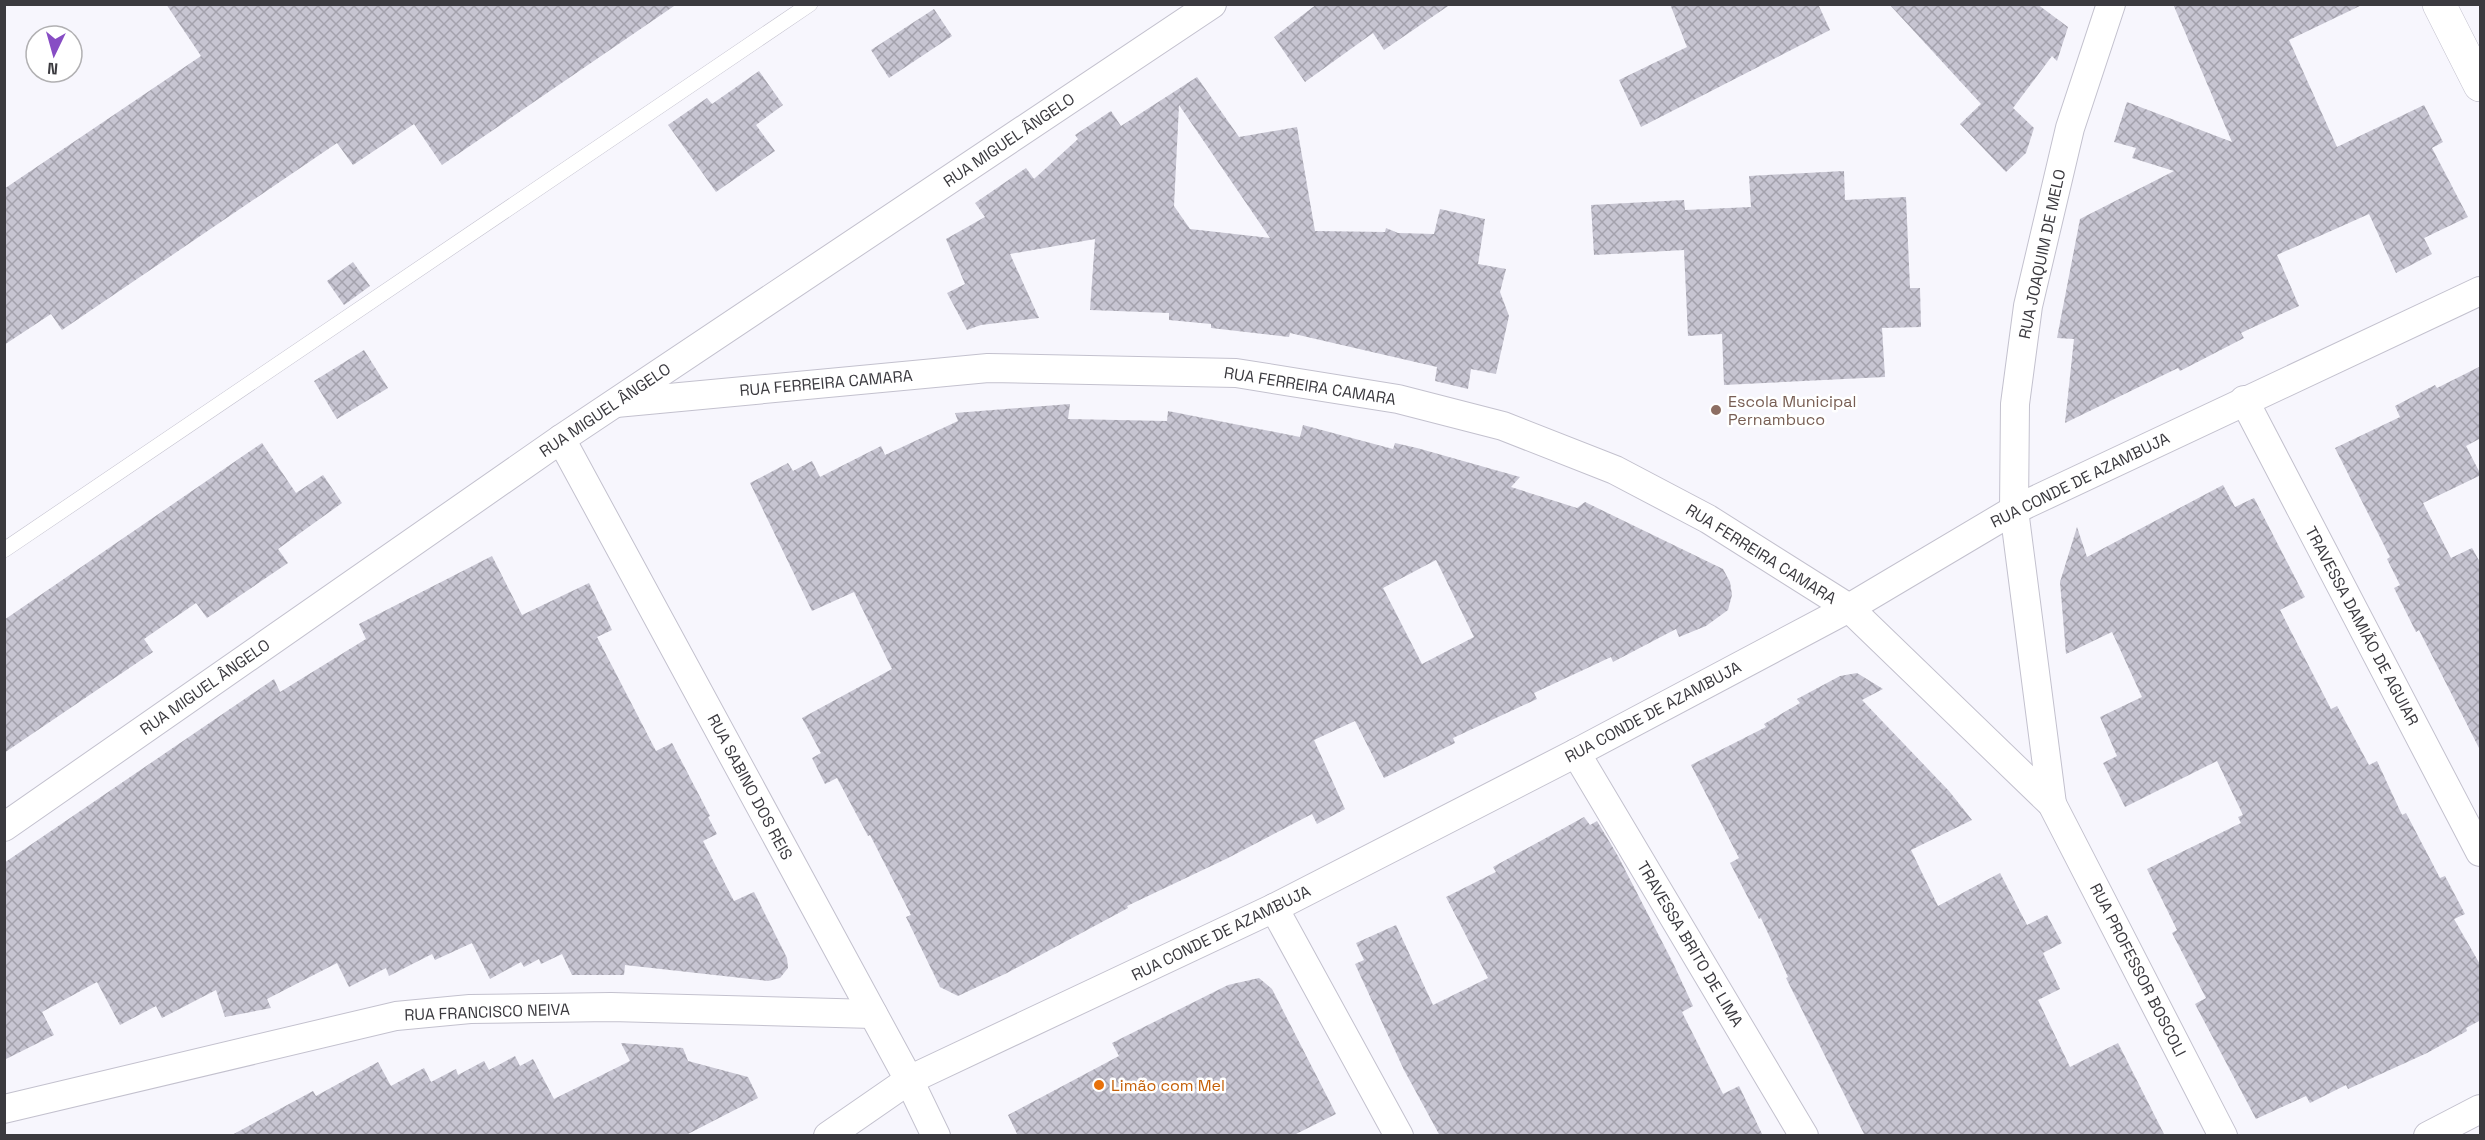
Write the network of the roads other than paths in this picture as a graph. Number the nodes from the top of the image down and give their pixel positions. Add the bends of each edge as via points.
1 (810, 4) edge
2 (1212, 4) edge
3 (2111, 4) edge
4 (2439, 4) edge
5 (2481, 85) edge
6 (2481, 291) edge
7 (2244, 400) junction
8 (616, 403) junction
9 (561, 439) junction
10 (2014, 510) junction
11 (4, 550) edge
12 (1849, 608) junction
13 (1576, 753) junction
14 (2052, 804) junction
15 (4, 826) edge
16 (2481, 852) edge
17 (1274, 908) junction
18 (873, 1014) junction
19 (909, 1080) junction
20 (4, 1109) edge
21 (2481, 1109) edge
22 (828, 1136) edge
23 (936, 1136) edge
24 (1399, 1136) edge
25 (1804, 1136) edge
26 (2223, 1136) edge
27 (2428, 1136) edge

1 - 11 lane
2 - 8 street, RUA MIGUEL ÂNGELO
3 - 10 street, RUA JOAQUIM DE MELO via 2070,128 2028,306 2015,405
4 - 5 main road
6 - 7 street, RUA CONDE DE AZAMBUJA
7 - 10 street, RUA CONDE DE AZAMBUJA
7 - 16 street, TRAVESSA DAMIÃO DE AGUIAR
8 - 9 street, RUA MIGUEL ÂNGELO
8 - 12 street, RUA FERREIRA CAMARA via 988,368 1236,373 1398,399 1503,426 1615,470 1708,519
9 - 15 street, RUA MIGUEL ÂNGELO
9 - 18 street, RUA SABINO DOS REIS
10 - 12 street, RUA CONDE DE AZAMBUJA
10 - 14 street, RUA PROFESSOR BOSCOLI
12 - 13 street, RUA CONDE DE AZAMBUJA
12 - 14 street, RUA PROFESSOR BOSCOLI
13 - 17 street, RUA CONDE DE AZAMBUJA
13 - 25 street, TRAVESSA BRITO DE LIMA
14 - 26 street, RUA PROFESSOR BOSCOLI
17 - 19 street, RUA CONDE DE AZAMBUJA
17 - 24 street
18 - 19 street, RUA SABINO DOS REIS
18 - 20 street, RUA FRANCISCO NEIVA via 610,1007 470,1009 396,1016
19 - 22 street, RUA CONDE DE AZAMBUJA
19 - 23 street, RUA SABINO DOS REIS
21 - 27 street

